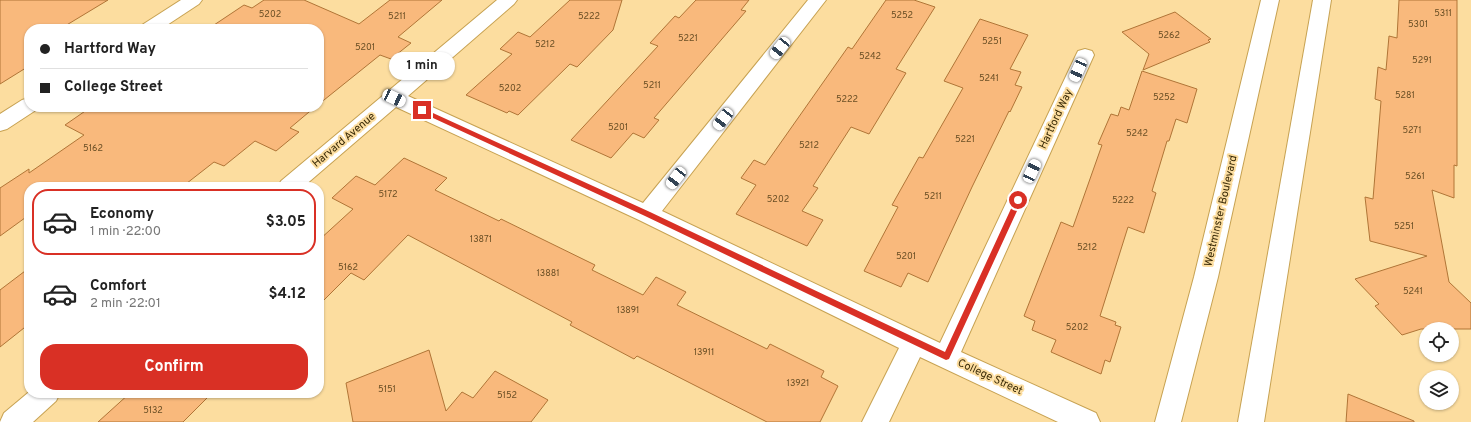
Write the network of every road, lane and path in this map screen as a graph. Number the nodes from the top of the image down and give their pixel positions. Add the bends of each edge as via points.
1 (193, 0) edge
2 (508, 0) edge
3 (817, 0) edge
4 (1270, 0) edge
5 (1322, 0) edge
6 (156, 24) edge
7 (1085, 55) dead end
8 (394, 98) junction
9 (24, 108) edge
10 (0, 124) edge
11 (295, 182) edge
12 (647, 214) junction
13 (914, 342) junction
14 (946, 357) junction
15 (41, 398) edge
16 (13, 422) edge
17 (875, 422) edge
18 (1087, 422) edge
19 (1168, 422) edge
20 (1251, 422) edge

1 - 6 street
2 - 8 street, Harvard Avenue
3 - 12 street
4 - 19 street, Westminster Boulevard via 1206,277
5 - 20 street
7 - 14 street, Hartford Way
8 - 11 street, Harvard Avenue
8 - 12 street, College Street
9 - 10 street
12 - 13 street, College Street
13 - 14 street, College Street
13 - 17 street
14 - 18 street, College Street
15 - 16 street

